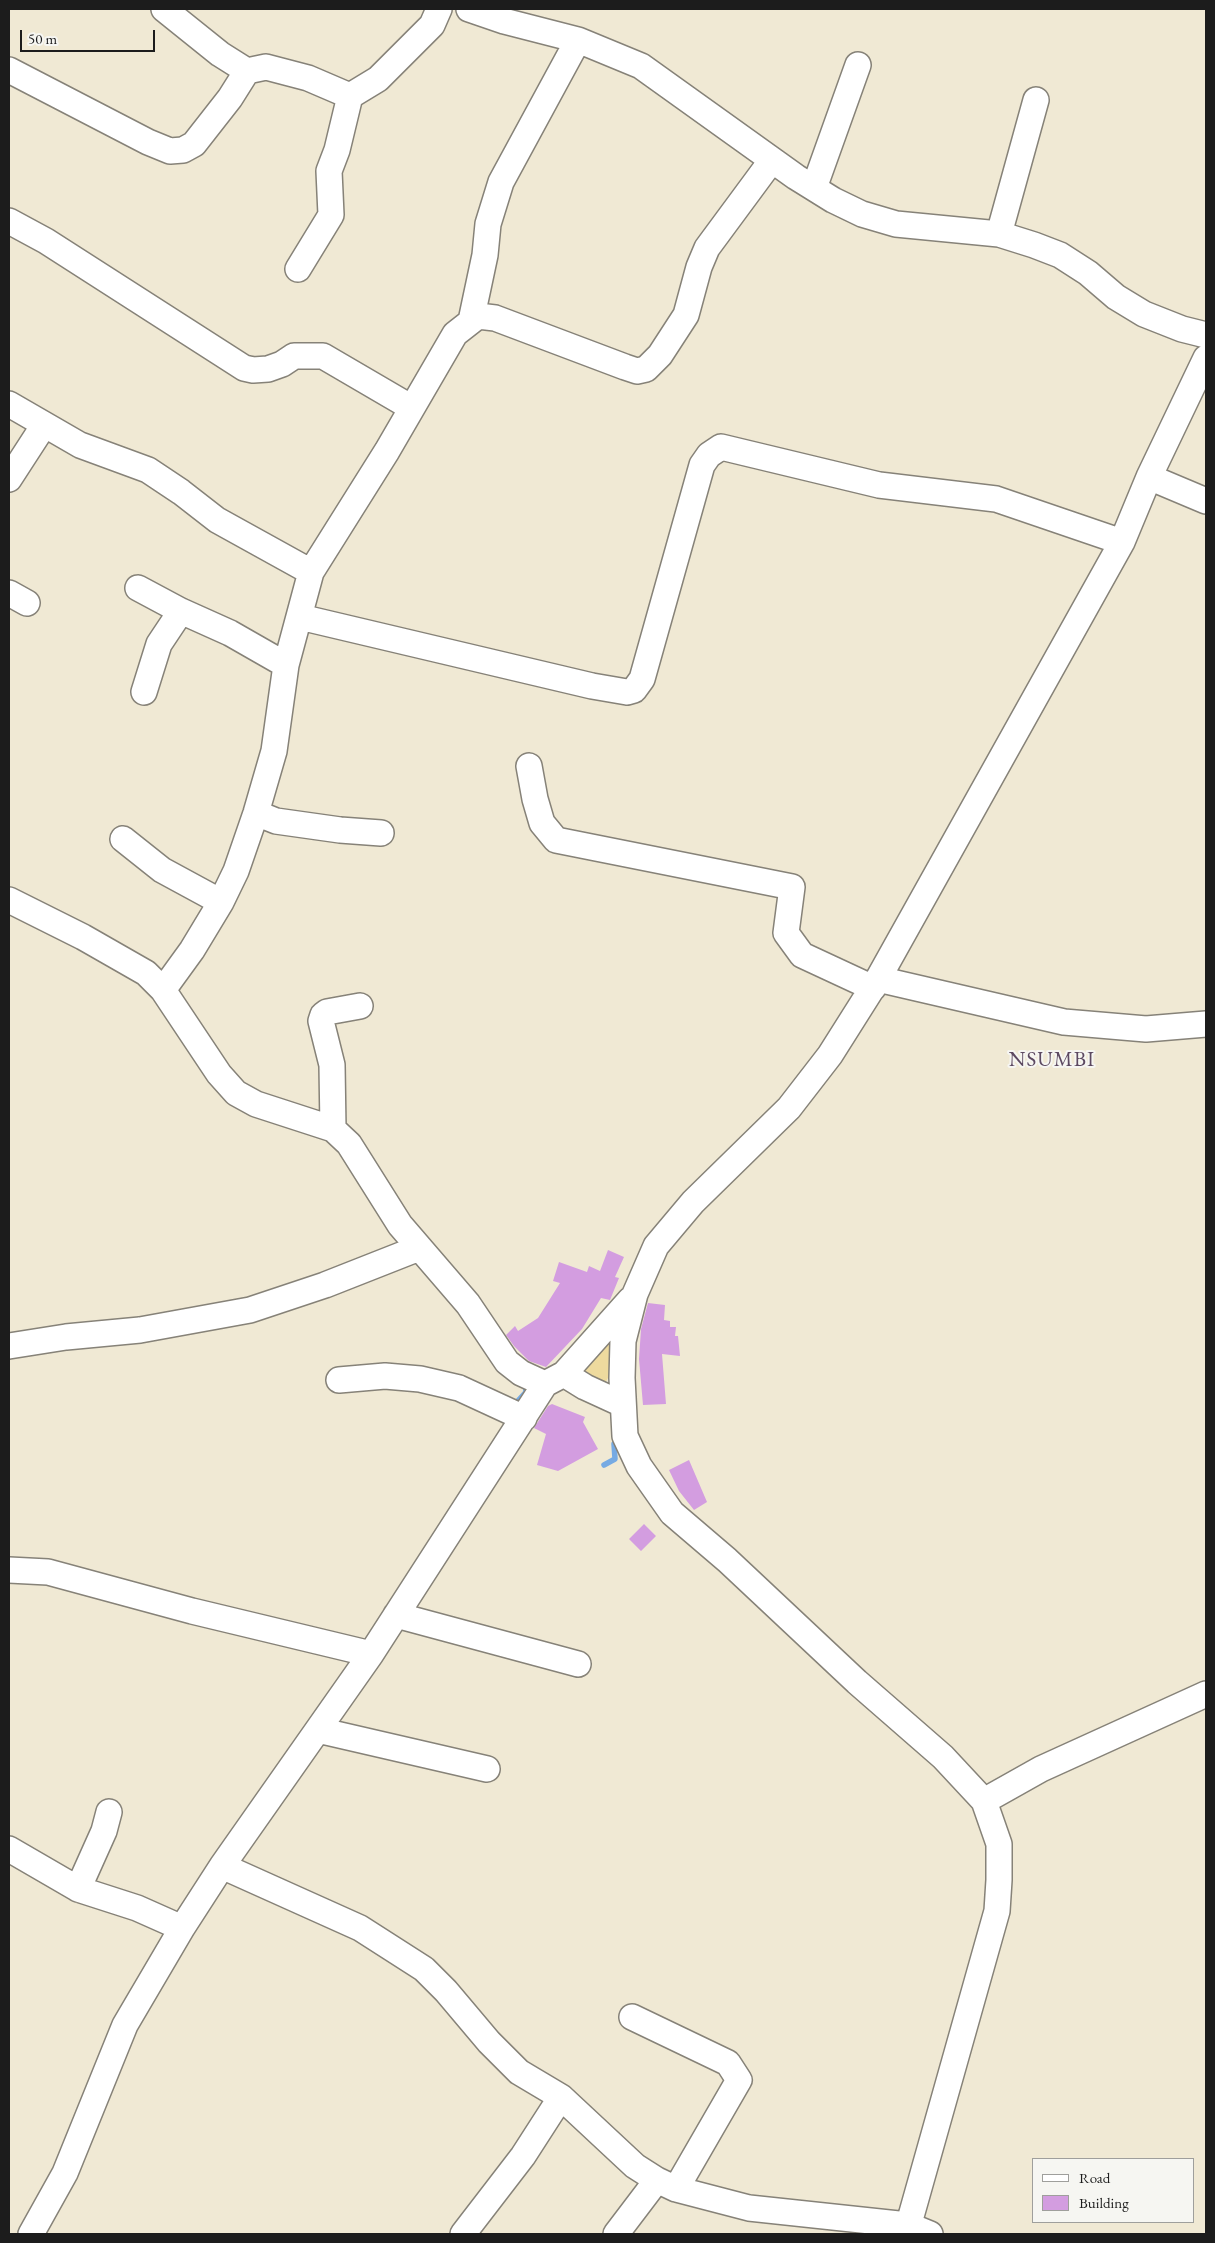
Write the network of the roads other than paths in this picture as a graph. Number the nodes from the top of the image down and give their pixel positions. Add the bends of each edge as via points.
1 (164, 9) edge
2 (438, 9) edge
3 (469, 9) edge
4 (578, 40) junction
5 (858, 65) dead end
6 (9, 70) edge
7 (247, 71) junction
8 (350, 96) junction
9 (1036, 100) dead end
10 (772, 160) junction
11 (814, 188) junction
12 (9, 221) edge
13 (999, 234) junction
14 (298, 269) dead end
15 (471, 321) junction
16 (1206, 335) edge
17 (1206, 358) edge
18 (9, 404) edge
19 (412, 408) junction
20 (44, 424) junction
21 (1149, 477) junction
22 (9, 479) edge
23 (1206, 501) edge
24 (1122, 542) junction
25 (311, 572) junction
26 (138, 588) dead end
27 (181, 611) junction
28 (300, 617) junction
29 (286, 665) junction
30 (144, 692) dead end
31 (529, 766) dead end
32 (256, 813) junction
33 (381, 833) dead end
34 (123, 838) dead end
35 (9, 900) edge
36 (221, 902) junction
37 (875, 983) junction
38 (163, 990) junction
39 (360, 1006) dead end
40 (1206, 1024) edge
41 (333, 1129) junction
42 (419, 1248) junction
43 (634, 1294) junction
44 (9, 1346) edge
45 (554, 1379) junction
46 (339, 1380) dead end
47 (622, 1404) junction
48 (524, 1418) junction
49 (9, 1570) edge
50 (396, 1615) junction
51 (371, 1654) junction
52 (578, 1664) dead end
53 (1206, 1694) edge
54 (318, 1730) junction
55 (487, 1769) dead end
56 (984, 1801) junction
57 (109, 1812) dead end
58 (9, 1849) edge
59 (222, 1866) junction
60 (78, 1889) junction
61 (182, 1928) junction
62 (632, 2017) dead end
63 (562, 2097) junction
64 (666, 2185) junction
65 (915, 2231) edge
66 (30, 2234) edge
67 (463, 2234) edge
68 (616, 2234) edge

1 - 7 street via 220,54
2 - 8 street via 432,24 378,79
3 - 4 street
4 - 10 street via 641,66
4 - 15 street via 501,182 488,224
5 - 11 street
6 - 7 street via 170,151 183,150 194,144
7 - 8 street via 266,67 308,78
8 - 14 street via 329,171 331,215
9 - 13 street
10 - 11 street
10 - 15 street via 707,248 686,315 660,355 646,369 637,371 625,367 495,318 478,316
11 - 13 street via 862,214 896,224
12 - 19 street via 46,241 244,368 268,369 294,356 323,356
13 - 16 street via 1060,255 1144,314
15 - 19 street via 456,334
17 - 21 street
18 - 20 street
19 - 25 street
20 - 22 street
20 - 25 street via 80,445 148,470 218,520
21 - 23 street
21 - 24 street
24 - 28 street via 996,499 879,485 721,447 709,454 702,465 642,679 634,690 628,692 592,686
24 - 37 street
25 - 28 street
26 - 27 street
27 - 29 street via 230,633
27 - 30 street via 159,644
28 - 29 street
29 - 32 street via 274,751
31 - 37 street via 542,823 556,840 792,887 786,933 802,955
32 - 33 street via 276,821
32 - 36 street via 236,871
34 - 36 street via 162,870
35 - 38 street via 83,936 146,973
36 - 38 street
37 - 40 street via 1064,1022 1146,1029
37 - 43 street via 830,1055 789,1108 693,1202 656,1246
38 - 41 street via 218,1074 236,1093 256,1104
39 - 41 street via 327,1012 320,1021 332,1065
41 - 42 street via 350,1144 400,1225
42 - 44 street via 250,1310 140,1330
42 - 45 street via 468,1304 507,1362 521,1373
43 - 45 street
43 - 47 street via 623,1341
45 - 47 street via 585,1387
45 - 48 street
46 - 48 street via 385,1376 420,1379 459,1388
47 - 56 street via 625,1436 639,1466 672,1513 943,1757
48 - 50 street
49 - 51 street via 48,1572
50 - 51 street
50 - 52 street
51 - 54 street
53 - 56 street via 1041,1769
54 - 55 street
54 - 59 street
56 - 65 street via 999,1844 997,1911
57 - 60 street
58 - 60 street
59 - 61 street
59 - 63 street via 360,1928 424,1969 519,2072
60 - 61 street via 137,1908
61 - 66 street via 125,2025 65,2173
62 - 64 street via 728,2063 739,2080
63 - 64 street via 635,2166
63 - 67 street via 523,2156
64 - 65 street via 749,2208
64 - 68 street

